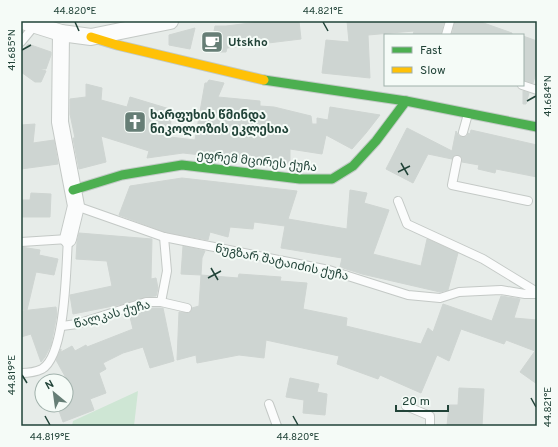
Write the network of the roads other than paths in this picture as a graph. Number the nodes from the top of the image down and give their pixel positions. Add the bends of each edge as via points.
1 (170, 21) edge
2 (450, 21) edge
3 (29, 23) edge
4 (61, 33) junction
5 (446, 34) edge
6 (91, 37) junction
7 (21, 42) edge
8 (524, 86) edge
9 (537, 90) edge
10 (406, 101) junction
11 (468, 113) junction
12 (537, 127) edge
13 (463, 132) dead end
14 (457, 160) dead end
15 (73, 190) junction
16 (398, 201) dead end
17 (528, 201) dead end
18 (76, 206) junction
19 (164, 237) junction
20 (68, 239) junction
21 (21, 242) edge
22 (537, 293) edge
23 (161, 302) junction
24 (187, 308) dead end
25 (62, 326) junction
26 (21, 373) edge
27 (269, 404) dead end
28 (406, 406) dead end
29 (277, 426) edge
30 (430, 426) edge

1 - 6 street
2 - 5 lane
3 - 4 street
3 - 7 lane
4 - 6 street
4 - 15 street via 60,122
6 - 10 street via 264,80
8 - 9 lane
10 - 11 street
10 - 15 street, ეფრემ მცირეს ქუჩა via 376,141 353,166 335,180 300,179 182,165 122,175
11 - 12 street
11 - 13 lane
14 - 17 lane via 452,184
15 - 18 street
16 - 22 lane via 407,224 483,259
18 - 19 lane, ნუგზარ შატაიძის ქუჩა
18 - 20 street
19 - 22 lane, ნუგზარ შატაიძის ქუჩა via 329,270 408,295 440,298 459,292 501,290
19 - 23 lane via 167,271
20 - 21 lane
20 - 25 lane
23 - 24 lane, წალკას ქუჩა
23 - 25 lane, წალკას ქუჩა via 146,302 77,324
25 - 26 lane via 54,354 43,368
27 - 29 lane
28 - 30 lane via 430,416

